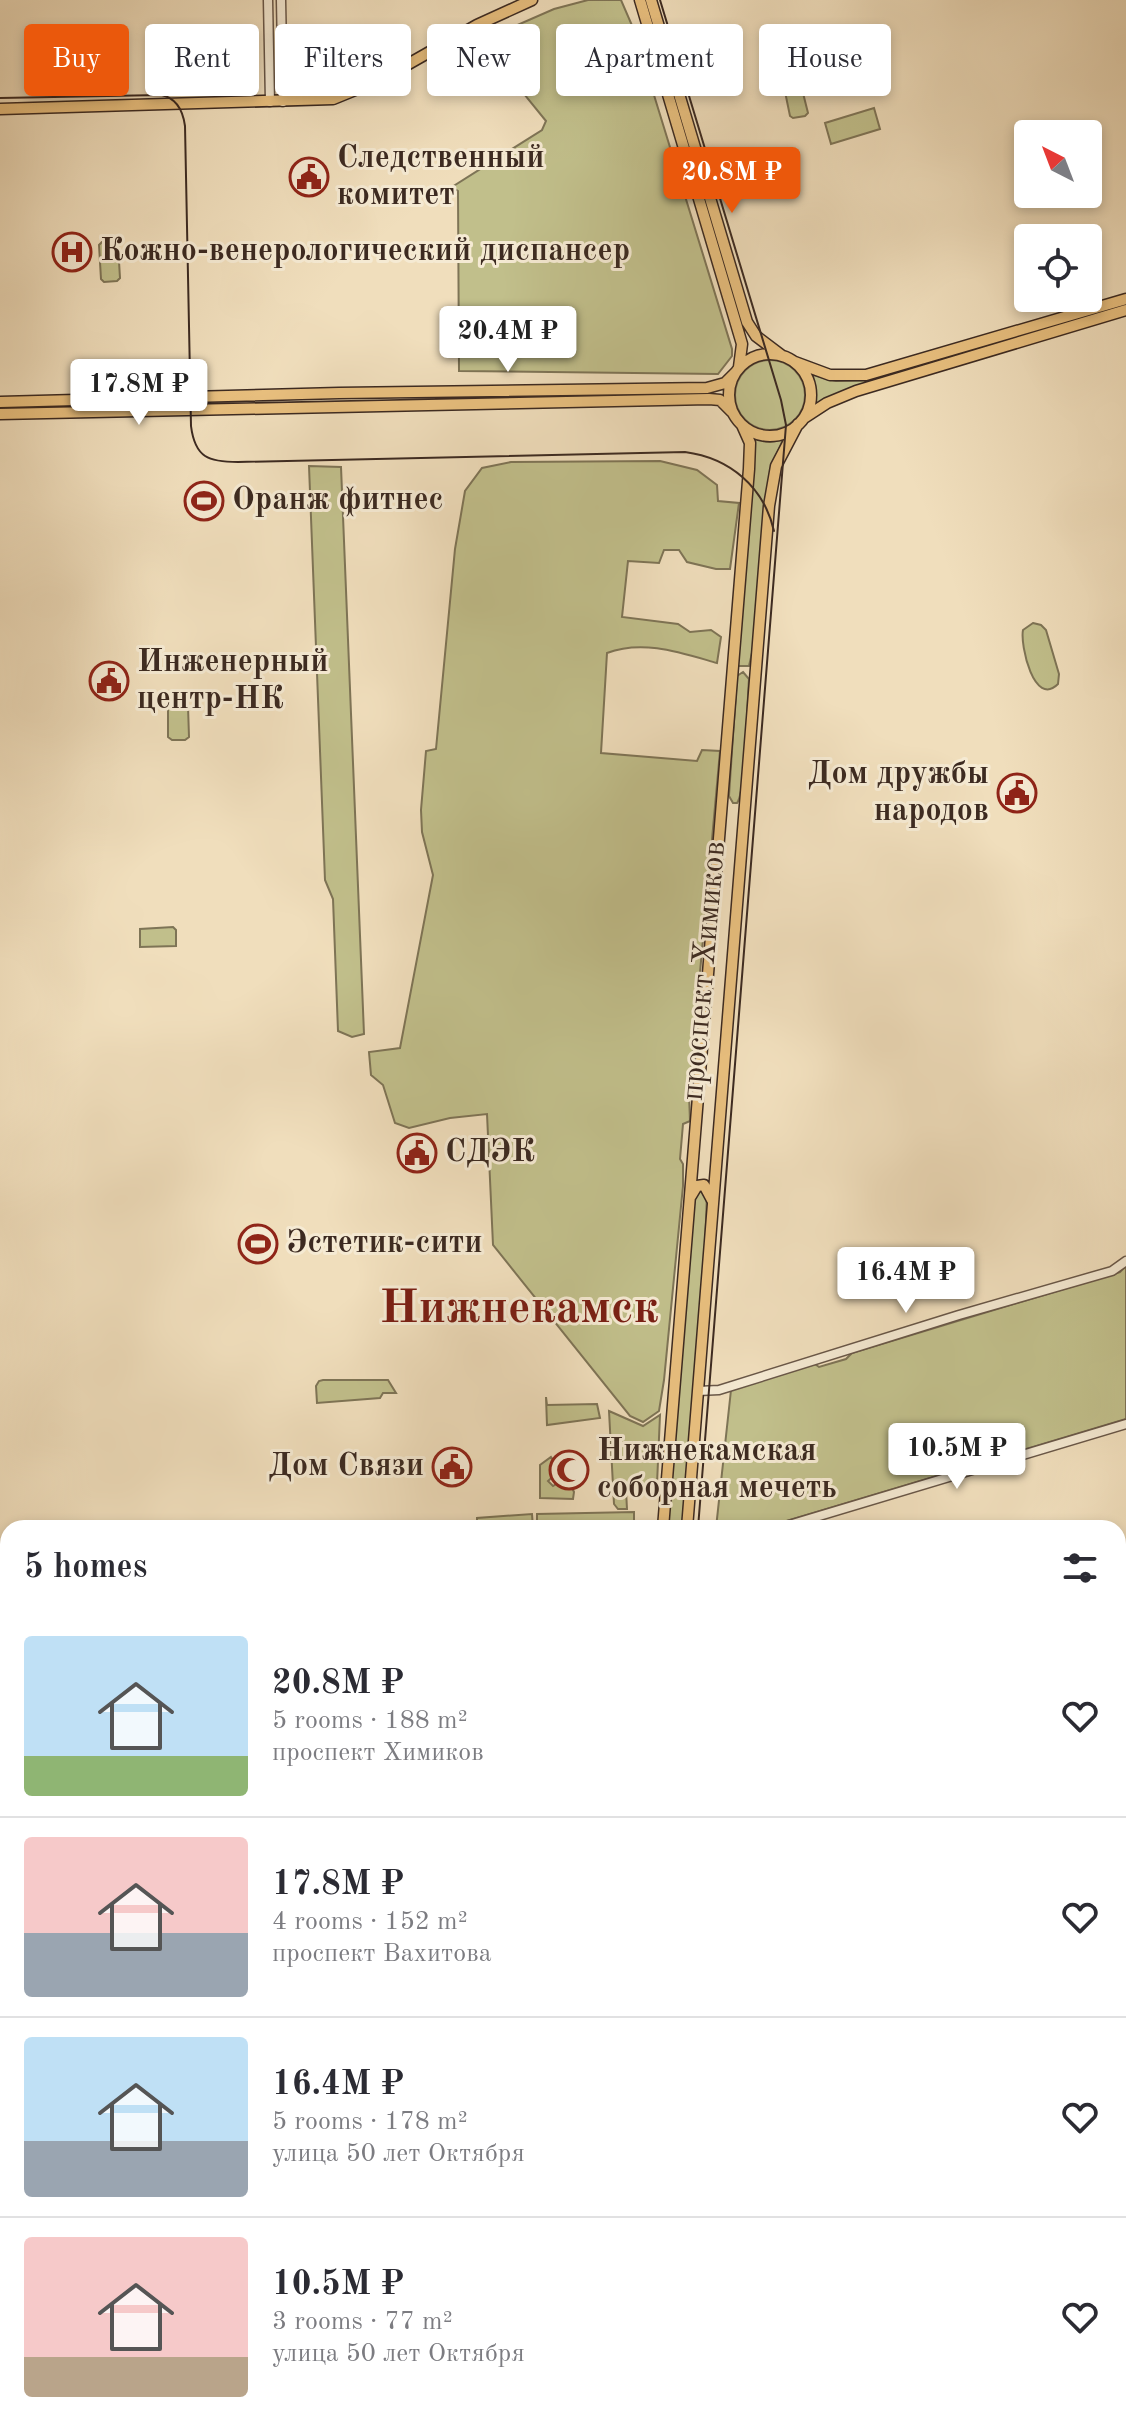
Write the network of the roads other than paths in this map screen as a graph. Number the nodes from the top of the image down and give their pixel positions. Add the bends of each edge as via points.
1 (268, 0) edge
2 (281, 0) edge
3 (532, 0) edge
4 (640, 0) edge
5 (651, 0) edge
6 (282, 24) edge
7 (649, 24) edge
8 (656, 24) edge
9 (270, 86) junction
10 (275, 88) edge
11 (283, 96) edge
12 (673, 96) edge
13 (674, 96) edge
14 (270, 102) junction
15 (283, 102) junction
16 (0, 109) edge
17 (1126, 299) edge
18 (1126, 310) edge
19 (781, 355) junction
20 (795, 362) junction
21 (738, 370) junction
22 (0, 402) edge
23 (732, 412) junction
24 (0, 414) edge
25 (801, 421) junction
26 (742, 425) junction
27 (754, 680) junction
28 (732, 683) junction
29 (723, 793) junction
30 (746, 797) junction
31 (690, 1198) junction
32 (713, 1201) junction
33 (1126, 1261) edge
34 (698, 1391) junction
35 (1126, 1424) edge
36 (664, 1520) edge
37 (688, 1520) edge
38 (806, 1520) edge

1 - 9 street
2 - 6 street
3 - 15 main road via 344,96
4 - 7 main road
5 - 8 main road
9 - 10 street
9 - 14 street
11 - 15 street
12 - 21 main road via 742,344
13 - 19 main road via 747,322
14 - 15 main road
14 - 16 main road
17 - 20 main road via 866,375 837,376
18 - 25 main road via 856,391
19 - 20 main road
19 - 21 main road via 761,354
20 - 25 main road via 810,387 809,407
21 - 22 main road via 725,383 707,388
21 - 23 main road via 729,391
23 - 24 main road via 723,402 709,399
23 - 26 main road
25 - 26 main road via 770,435
25 - 27 main road, проспект Химиков via 780,455 772,481
26 - 28 main road, проспект Химиков via 750,452
27 - 28 main road via 751,671 743,669
27 - 30 main road, проспект Химиков
28 - 29 main road, проспект Химиков
29 - 30 main road via 732,807
29 - 31 main road, проспект Химиков
30 - 32 main road, проспект Химиков
31 - 32 main road via 697,1186 704,1185
31 - 36 main road, проспект Химиков
32 - 34 main road, проспект Химиков
33 - 34 street via 1112,1271 719,1390
34 - 37 main road, проспект Химиков
35 - 38 street

